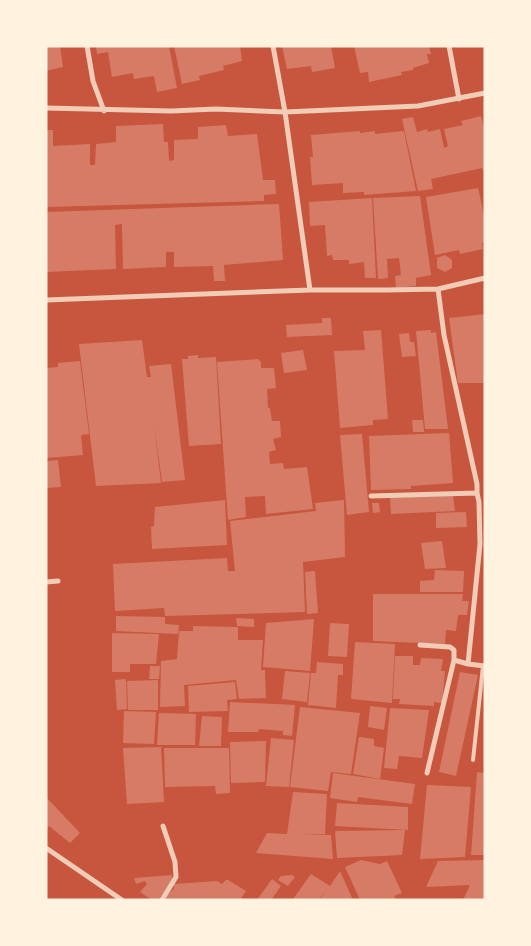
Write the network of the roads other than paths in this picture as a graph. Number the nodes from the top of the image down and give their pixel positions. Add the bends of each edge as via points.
1 (87, 46) edge
2 (273, 46) edge
3 (449, 46) edge
4 (485, 93) edge
5 (459, 99) junction
6 (46, 108) edge
7 (104, 111) junction
8 (285, 112) junction
9 (485, 278) edge
10 (438, 289) junction
11 (310, 290) junction
12 (46, 300) edge
13 (477, 484) junction
14 (485, 484) edge
15 (477, 493) junction
16 (371, 496) dead end
17 (58, 581) dead end
18 (46, 582) edge
19 (420, 645) dead end
20 (454, 660) junction
21 (468, 664) junction
22 (484, 666) edge
23 (473, 760) dead end
24 (427, 774) dead end
25 (163, 826) dead end
26 (46, 848) edge
27 (122, 900) edge
28 (162, 900) edge

1 - 7 street via 93,81
2 - 8 street
3 - 5 street
4 - 5 street
5 - 8 street via 418,106
6 - 7 street
7 - 8 street via 216,109
8 - 11 street
9 - 10 street
10 - 11 street
10 - 13 street via 444,335
11 - 12 street
13 - 14 street
13 - 15 street
15 - 16 street
15 - 21 street via 480,544
17 - 18 street
19 - 20 street via 450,647 454,650
20 - 21 street
20 - 24 street
21 - 22 street
22 - 23 lane
25 - 28 street via 175,862 176,878
26 - 27 street

